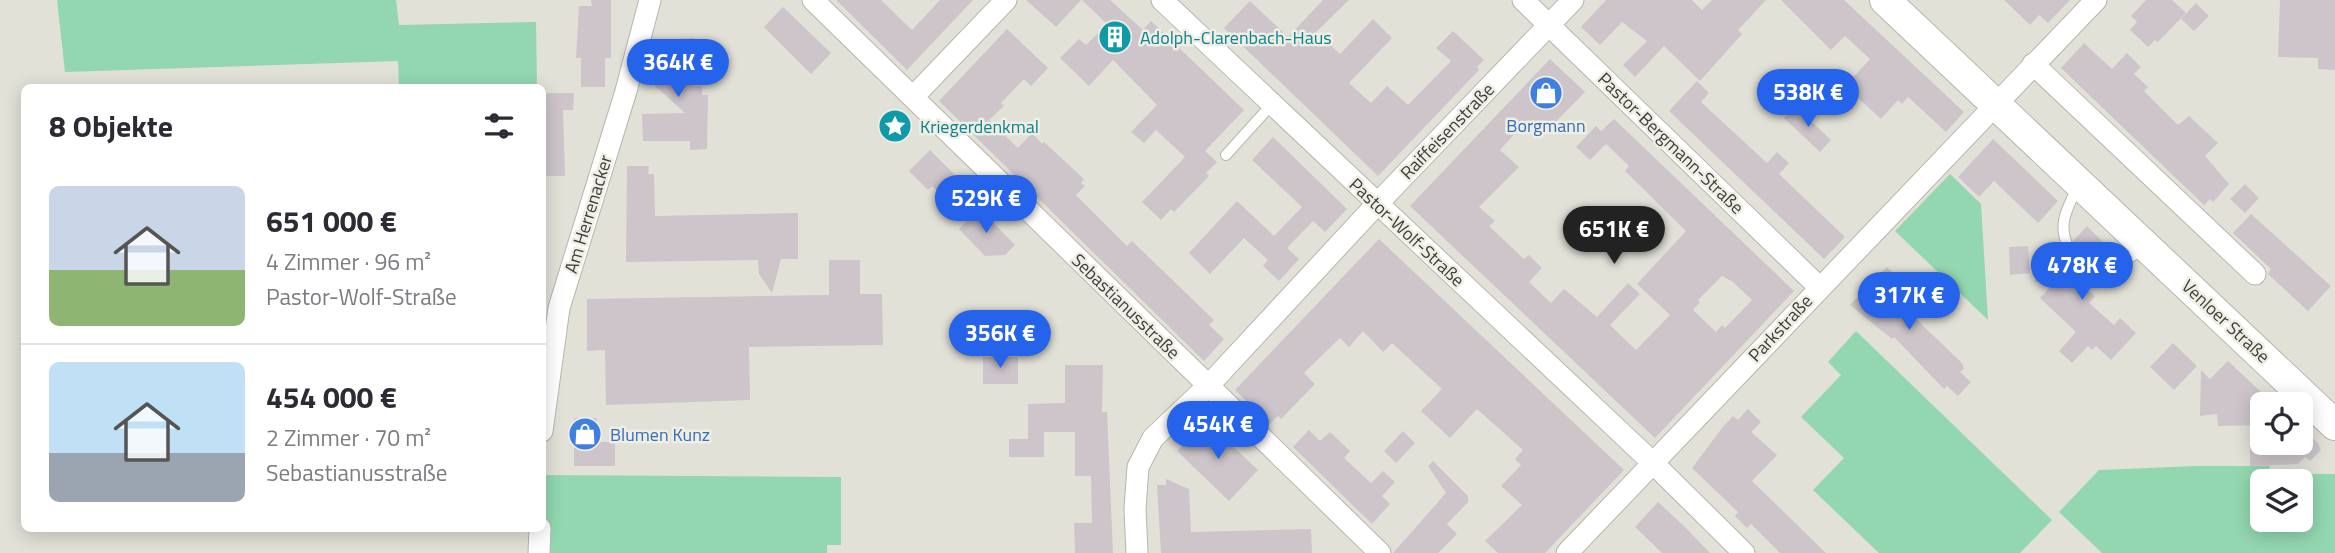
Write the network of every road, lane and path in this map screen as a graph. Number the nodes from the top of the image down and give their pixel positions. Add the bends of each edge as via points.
1 (650, 0) edge
2 (813, 0) edge
3 (1006, 0) edge
4 (1162, 0) edge
5 (1523, 0) edge
6 (1573, 0) edge
7 (1885, 0) edge
8 (2096, 0) edge
9 (1549, 25) junction
10 (2033, 64) junction
11 (913, 97) junction
12 (1272, 104) junction
13 (1994, 104) junction
14 (1226, 155) dead end
15 (2079, 183) junction
16 (1377, 204) junction
17 (2068, 246) dead end
18 (2146, 246) junction
19 (2089, 266) dead end
20 (2255, 274) dead end
21 (1819, 287) junction
22 (1208, 386) junction
23 (546, 401) edge
24 (2335, 425) edge
25 (1653, 463) junction
26 (540, 532) edge
27 (539, 553) edge
28 (1137, 553) edge
29 (1380, 553) edge
30 (1567, 553) edge
31 (1744, 553) edge

1 - 23 street, Am Herrenacker via 559,308
2 - 11 street, Sebastianusstraße
3 - 11 street
4 - 12 street, Pastor-Wolf-Straße
5 - 9 street, Pastor-Bergmann-Straße
6 - 9 street, Raiffeisenstraße
7 - 13 street, Venloer Straße
8 - 10 street, Parkstraße
9 - 16 street, Raiffeisenstraße
9 - 21 street, Pastor-Bergmann-Straße
10 - 13 street, Parkstraße
10 - 20 street
11 - 22 street, Sebastianusstraße
12 - 14 lane
12 - 16 street, Pastor-Wolf-Straße
13 - 15 street, Venloer Straße
13 - 21 street, Parkstraße
15 - 17 lane via 2064,219 2062,233
15 - 18 street, Venloer Straße
16 - 22 street, Raiffeisenstraße
16 - 25 street, Pastor-Wolf-Straße
18 - 19 lane via 2101,271
18 - 24 street, Venloer Straße
21 - 25 street, Parkstraße
22 - 28 street, Raiffeisenstraße via 1153,438 1138,467
22 - 29 street, Sebastianusstraße
25 - 30 street, Parkstraße
25 - 31 street, Pastor-Wolf-Straße
26 - 27 street

